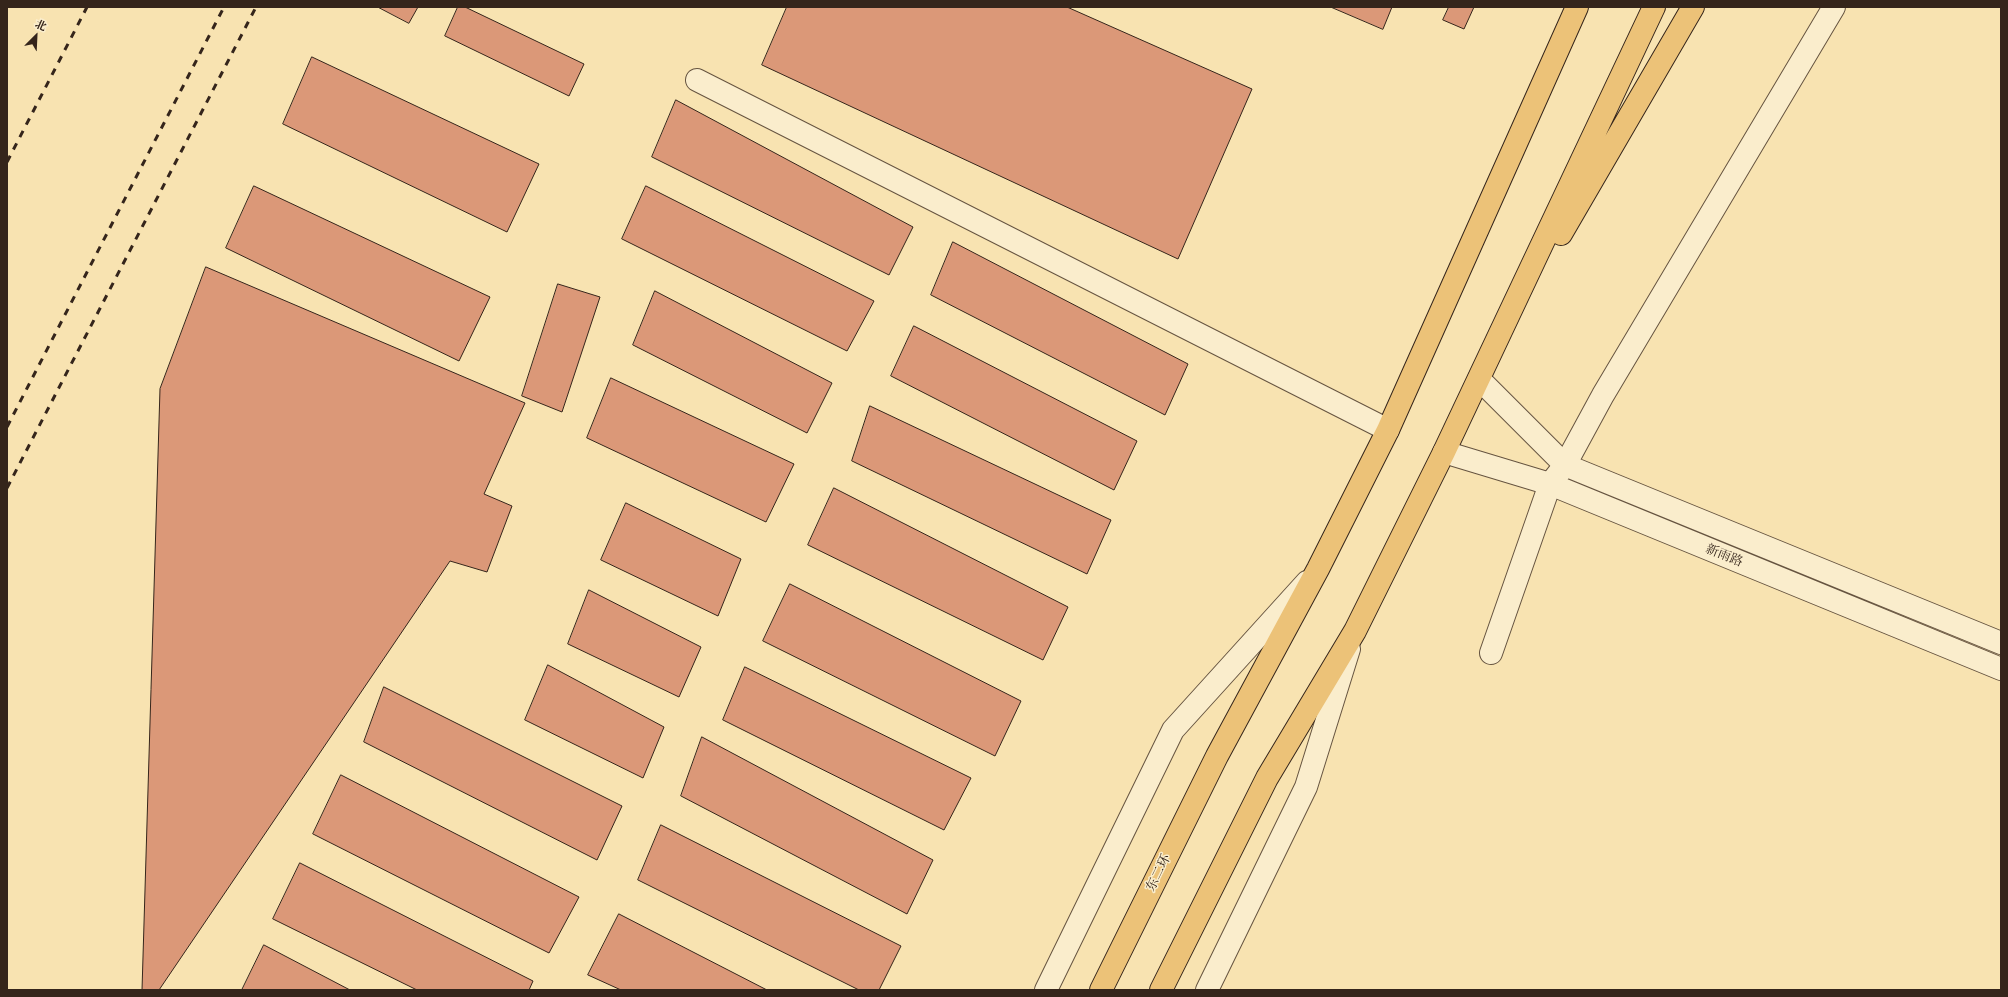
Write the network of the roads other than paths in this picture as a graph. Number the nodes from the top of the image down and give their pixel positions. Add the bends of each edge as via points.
1 (1577, 7) edge
2 (1654, 7) edge
3 (1693, 7) edge
4 (1834, 7) edge
5 (697, 80) dead end
6 (1483, 369) junction
7 (1388, 430) junction
8 (1444, 452) junction
9 (1565, 465) junction
10 (1550, 484) junction
11 (1318, 569) junction
12 (1355, 631) junction
13 (2001, 643) edge
14 (1491, 653) dead end
15 (2001, 669) edge
16 (1046, 990) edge
17 (1101, 990) edge
18 (1161, 990) edge
19 (1207, 990) edge

1 - 7 highway, 东二环
2 - 6 highway
3 - 6 highway
4 - 9 street via 1603,395
5 - 7 street
6 - 8 highway
6 - 9 street, 新雨路
7 - 11 highway, 东二环
8 - 10 street, 新雨路
8 - 12 highway
9 - 10 street
9 - 13 street, 新雨路
10 - 14 street
10 - 15 street, 新雨路
11 - 16 street via 1173,730
11 - 17 highway, 东二环 via 1217,756
12 - 18 highway via 1267,778
12 - 19 street via 1306,787

